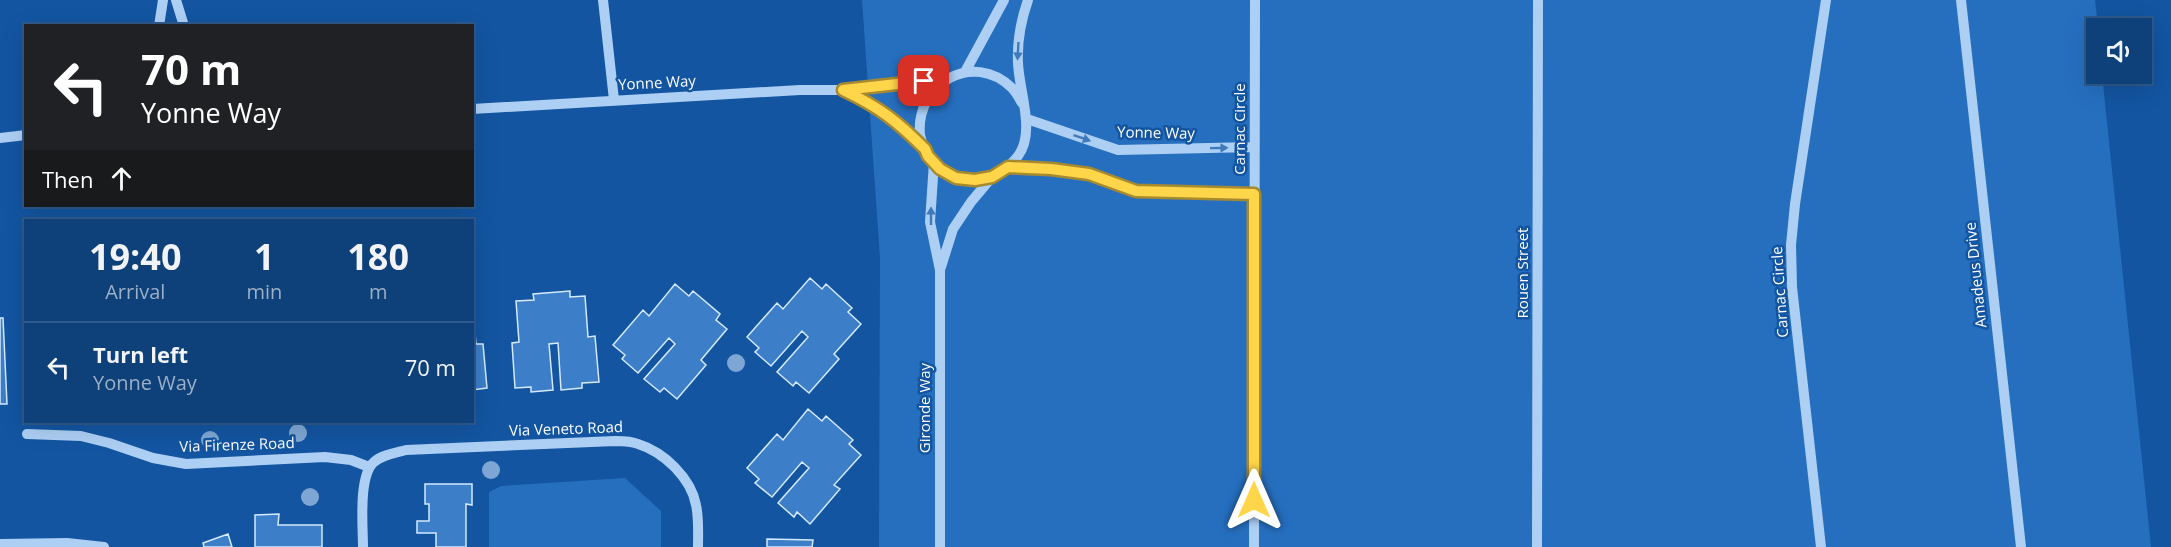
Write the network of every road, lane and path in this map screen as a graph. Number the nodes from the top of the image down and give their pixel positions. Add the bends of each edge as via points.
1 (163, 0) edge
2 (176, 0) edge
3 (603, 0) edge
4 (1004, 0) edge
5 (1028, 0) edge
6 (1255, 0) edge
7 (1538, 0) edge
8 (1826, 0) edge
9 (1961, 0) edge
10 (159, 24) edge
11 (183, 24) edge
12 (964, 72) junction
13 (948, 78) junction
14 (843, 90) junction
15 (614, 100) junction
16 (1022, 102) junction
17 (474, 109) edge
18 (1027, 119) junction
19 (24, 136) edge
20 (0, 138) edge
21 (1254, 147) junction
22 (925, 149) junction
23 (934, 162) junction
24 (1008, 167) junction
25 (992, 177) junction
26 (1254, 194) junction
27 (940, 270) junction
28 (27, 434) dead end
29 (369, 467) junction
30 (0, 544) edge
31 (104, 547) edge
32 (363, 547) edge
33 (698, 547) edge
34 (940, 547) edge
35 (1254, 547) edge
36 (1537, 547) edge
37 (1821, 547) edge
38 (2021, 547) edge

1 - 10 street
2 - 11 street
3 - 15 street
4 - 12 street
5 -> 16 street via 1019,35
6 - 21 street, Carnac Circle
7 - 36 street, Rouen Street
8 - 37 street, Carnac Circle via 1791,245 1792,287
9 - 38 street, Amadeus Drive
12 - 13 street
12 - 16 street via 982,72 998,78 1013,88
13 - 14 street, Yonne Way
13 - 22 street via 924,103 919,121
14 - 15 street, Yonne Way
14 - 22 street, Yonne Way via 872,103
15 - 17 street, Yonne Way
16 - 18 street
18 -> 21 street, Yonne Way via 1118,150
18 - 24 street via 1020,153
19 - 20 street
21 - 26 street, Carnac Circle
22 - 23 street
23 - 25 street via 956,178
27 -> 23 street via 930,222
24 - 25 street
24 - 26 street via 1089,174 1136,191
25 - 27 street via 953,229
26 - 35 street, Carnac Circle
27 - 34 street, Gironde Way
28 - 29 street, Via Firenze Road via 81,436 186,464 325,457
29 - 32 street via 365,480
29 - 33 street, Via Veneto Road via 376,460 406,450 636,443 655,450 692,489 697,507
30 - 31 street

